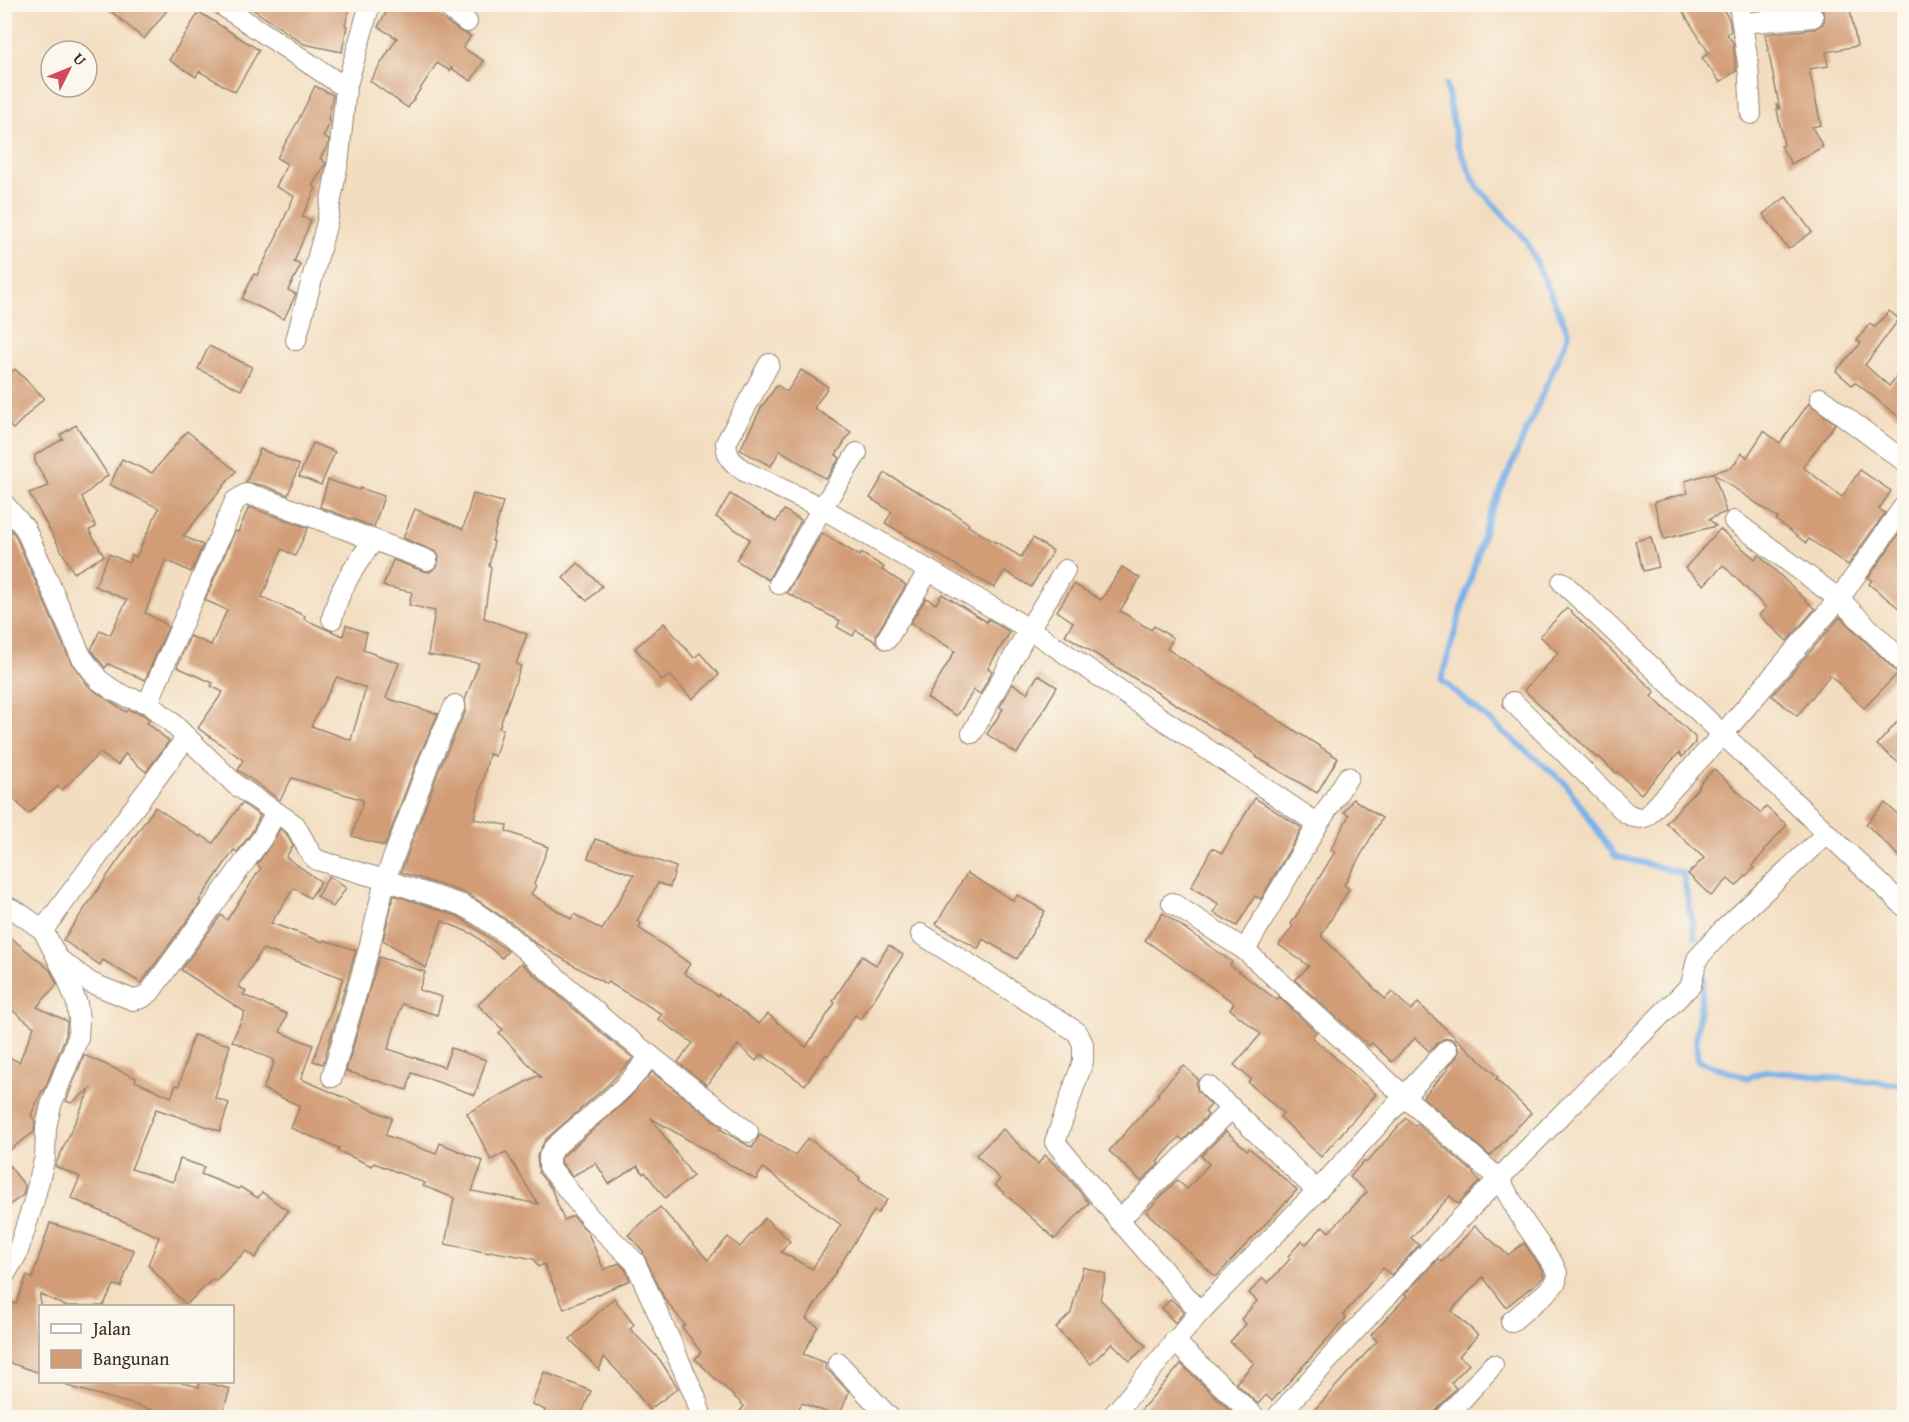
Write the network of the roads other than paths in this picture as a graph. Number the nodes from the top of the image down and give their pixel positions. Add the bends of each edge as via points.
1 (220, 4) edge
2 (370, 4) edge
3 (444, 4) edge
4 (1740, 14) edge
5 (1812, 17) dead end
6 (467, 22) dead end
7 (346, 88) junction
8 (1751, 114) dead end
9 (296, 340) dead end
10 (769, 364) dead end
11 (1820, 398) dead end
12 (857, 453) dead end
13 (1905, 461) edge
14 (4, 504) edge
15 (1905, 506) edge
16 (822, 508) junction
17 (1734, 521) dead end
18 (374, 540) junction
19 (427, 560) dead end
20 (929, 570) junction
21 (1065, 570) dead end
22 (1562, 582) dead end
23 (779, 584) dead end
24 (1839, 599) junction
25 (332, 619) dead end
26 (1029, 629) junction
27 (887, 639) dead end
28 (1905, 663) edge
29 (1513, 702) dead end
30 (148, 703) junction
31 (455, 705) dead end
32 (972, 733) dead end
33 (1723, 734) junction
34 (186, 738) junction
35 (1348, 777) dead end
36 (276, 812) junction
37 (1317, 824) junction
38 (1827, 833) junction
39 (385, 880) junction
40 (1172, 903) dead end
41 (4, 905) edge
42 (1905, 906) edge
43 (43, 930) junction
44 (921, 934) dead end
45 (1245, 950) junction
46 (58, 958) junction
47 (1447, 1050) dead end
48 (650, 1055) junction
49 (332, 1077) dead end
50 (1208, 1086) dead end
51 (1405, 1097) junction
52 (1232, 1108) junction
53 (748, 1132) dead end
54 (1499, 1179) junction
55 (1317, 1191) junction
56 (1119, 1220) junction
57 (4, 1276) edge
58 (1200, 1312) junction
59 (1510, 1322) dead end
60 (1174, 1341) junction
61 (838, 1363) dead end
62 (1493, 1365) dead end
63 (702, 1418) edge
64 (890, 1418) edge
65 (1111, 1418) edge
66 (1257, 1418) edge
67 (1276, 1418) edge
68 (1445, 1418) edge

1 - 7 street
2 - 7 street
3 - 6 street
4 - 5 street
4 - 8 street
7 - 9 street via 327,222
10 - 16 street via 726,443 726,454 744,471
11 - 13 street
12 - 16 street
14 - 30 street via 25,528 81,656 99,680 113,690
15 - 24 street
16 - 20 street
16 - 23 street
17 - 24 street
18 - 19 street
18 - 25 street via 342,587
18 - 30 street via 262,498 246,494 235,501
20 - 26 street
20 - 27 street
21 - 26 street
22 - 33 street
24 - 28 street
24 - 33 street
26 - 32 street
26 - 37 street
29 - 33 street via 1635,818 1647,816
30 - 34 street
31 - 39 street
33 - 38 street
34 - 36 street via 236,785
34 - 43 street
35 - 37 street
36 - 39 street via 295,825 317,860
36 - 46 street via 262,838 142,998 133,1000 91,982
37 - 45 street
38 - 42 street
38 - 54 street via 1722,931 1697,959 1691,985
39 - 48 street via 473,910
39 - 49 street
40 - 45 street
41 - 43 street
43 - 46 street
44 - 56 street via 1077,1032 1083,1044 1083,1061 1055,1142
45 - 51 street
46 - 57 street via 77,1004 78,1038 51,1105 45,1157 30,1214 17,1254
47 - 51 street
48 - 53 street
48 - 63 street via 640,1071 604,1106 553,1149 549,1166 590,1218 635,1262
50 - 52 street
51 - 54 street
51 - 55 street
52 - 55 street
52 - 56 street
54 - 59 street via 1557,1273 1556,1282 1548,1291
54 - 67 street via 1357,1326
55 - 58 street
56 - 58 street
58 - 60 street
60 - 65 street
60 - 66 street
61 - 64 street
62 - 68 street

